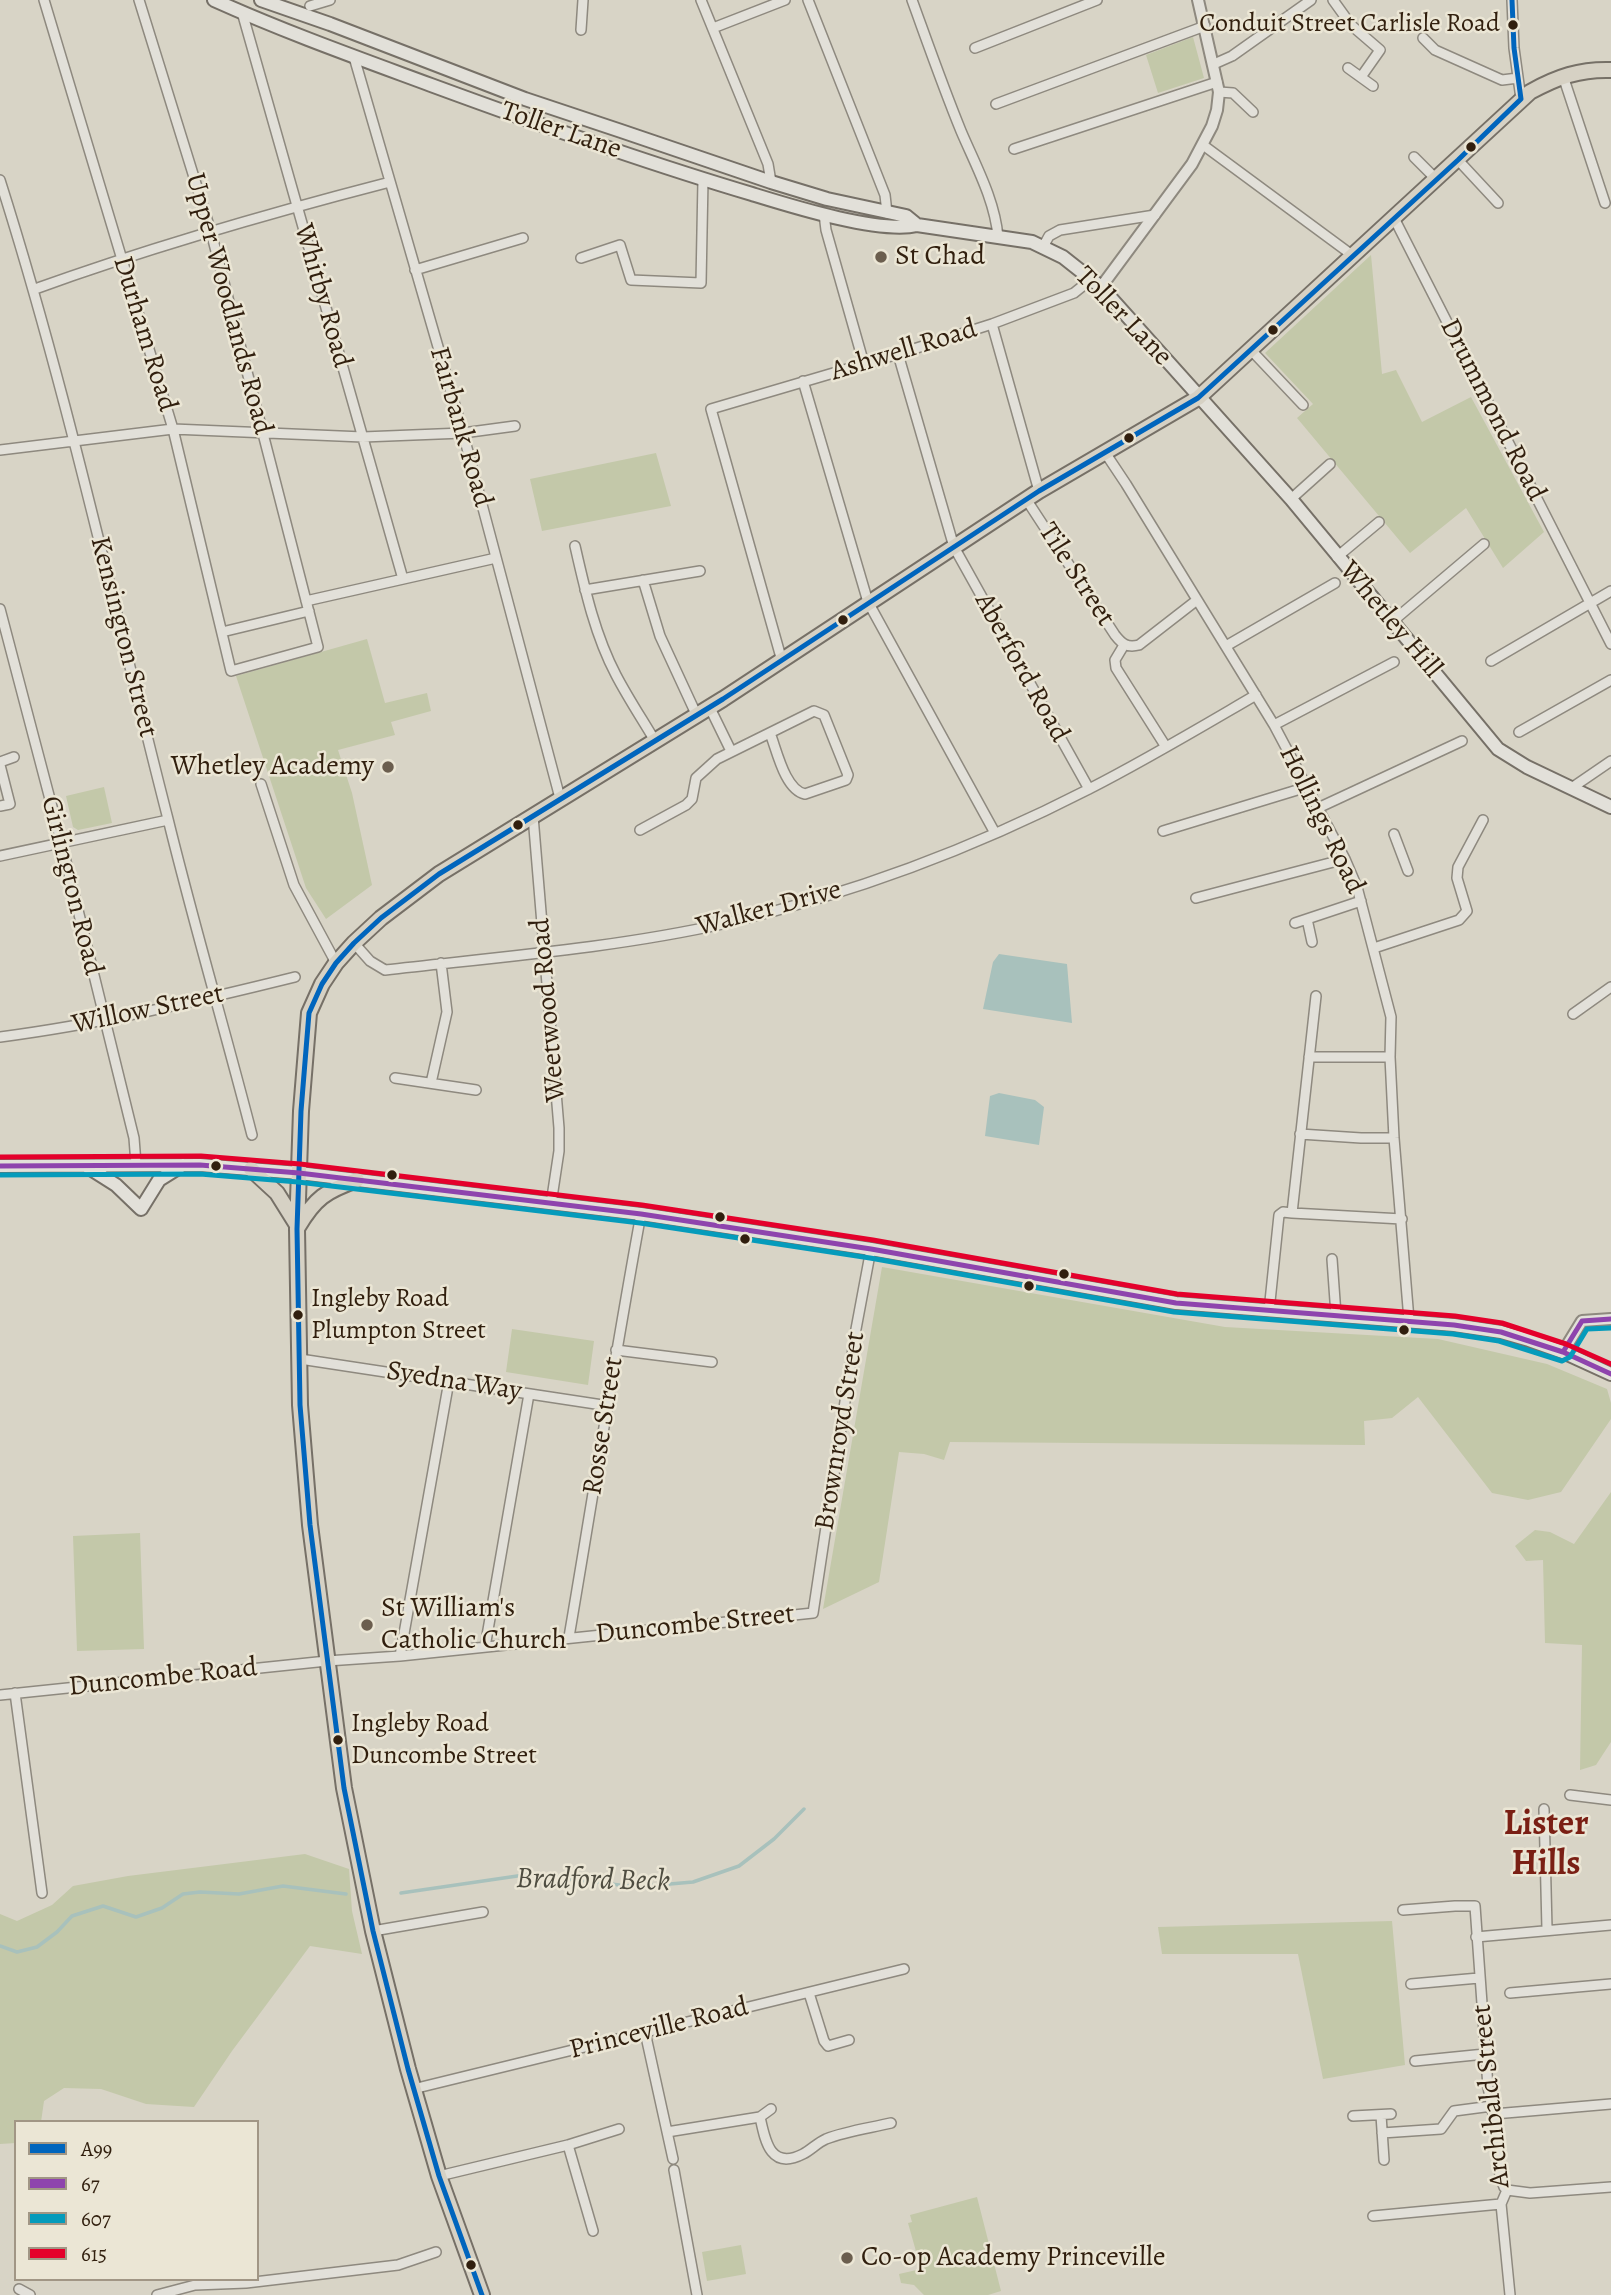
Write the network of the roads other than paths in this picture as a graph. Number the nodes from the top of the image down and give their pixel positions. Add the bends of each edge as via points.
1 (44, 0) edge
2 (139, 0) edge
3 (214, 0) edge
4 (261, 0) edge
5 (330, 0) edge
6 (583, 0) edge
7 (701, 0) edge
8 (785, 0) edge
9 (807, 0) edge
10 (912, 0) edge
11 (1097, 0) edge
12 (1198, 0) edge
13 (1311, 0) edge
14 (1334, 0) edge
15 (1512, 0) edge
16 (244, 6) edge
17 (309, 7) edge
18 (1205, 26) junction
19 (713, 29) junction
20 (581, 30) dead end
21 (358, 35) junction
22 (1423, 38) dead end
23 (975, 48) dead end
24 (354, 57) junction
25 (1214, 64) junction
26 (1348, 68) dead end
27 (1611, 70) edge
28 (456, 73) junction
29 (1563, 75) junction
30 (1361, 77) junction
31 (1518, 78) junction
32 (1373, 86) dead end
33 (1218, 87) junction
34 (450, 92) junction
35 (525, 99) junction
36 (1521, 99) junction
37 (996, 104) dead end
38 (1253, 111) dead end
39 (518, 118) junction
40 (1203, 145) junction
41 (1013, 149) dead end
42 (1414, 157) dead end
43 (1458, 160) junction
44 (1436, 179) junction
45 (0, 180) edge
46 (703, 180) junction
47 (390, 182) junction
48 (771, 183) junction
49 (827, 199) junction
50 (772, 200) junction
51 (1498, 203) dead end
52 (1605, 203) dead end
53 (296, 206) junction
54 (824, 214) junction
55 (1155, 215) junction
56 (1394, 218) junction
57 (887, 219) junction
58 (211, 232) junction
59 (998, 237) junction
60 (523, 238) dead end
61 (1043, 247) junction
62 (1352, 255) junction
63 (121, 258) junction
64 (581, 258) dead end
65 (415, 270) junction
66 (1089, 276) junction
67 (1101, 287) junction
68 (35, 289) junction
69 (992, 324) junction
70 (1250, 349) junction
71 (898, 354) junction
72 (864, 364) junction
73 (803, 382) junction
74 (1198, 398) junction
75 (1303, 405) dead end
76 (515, 426) dead end
77 (173, 429) junction
78 (263, 433) junction
79 (463, 433) junction
80 (363, 437) junction
81 (76, 442) junction
82 (0, 450) edge
83 (1104, 450) junction
84 (1330, 464) dead end
85 (1039, 491) junction
86 (1026, 499) junction
87 (1290, 499) junction
88 (1379, 522) dead end
89 (1483, 544) dead end
90 (575, 546) dead end
91 (954, 547) junction
92 (1337, 557) junction
93 (496, 558) junction
94 (700, 571) dead end
95 (403, 579) junction
96 (643, 580) junction
97 (1335, 583) dead end
98 (585, 590) junction
99 (1611, 591) edge
100 (1197, 600) junction
101 (868, 602) junction
102 (1590, 602) junction
103 (307, 606) junction
104 (0, 609) edge
105 (1393, 621) junction
106 (222, 632) junction
107 (1611, 644) edge
108 (1124, 645) junction
109 (1226, 646) junction
110 (782, 660) junction
111 (1491, 660) dead end
112 (1394, 662) dead end
113 (231, 671) joint
114 (1611, 680) edge
115 (1256, 695) junction
116 (703, 712) junction
117 (1274, 724) junction
118 (1519, 732) dead end
119 (770, 733) junction
120 (655, 741) junction
121 (1462, 741) dead end
122 (1166, 747) junction
123 (731, 751) junction
124 (14, 757) dead end
125 (1611, 761) edge
126 (0, 764) edge
127 (261, 784) dead end
128 (1307, 787) junction
129 (1573, 787) junction
130 (1089, 789) junction
131 (560, 798) junction
132 (0, 806) edge
133 (1611, 807) edge
134 (1318, 808) junction
135 (533, 816) junction
136 (168, 820) junction
137 (1483, 820) dead end
138 (640, 830) dead end
139 (1163, 831) dead end
140 (995, 833) junction
141 (1395, 834) dead end
142 (61, 841) junction
143 (0, 856) edge
144 (1345, 859) junction
145 (1408, 870) dead end
146 (1196, 898) dead end
147 (1361, 901) junction
148 (1307, 919) junction
149 (1296, 923) dead end
150 (1312, 942) dead end
151 (354, 943) junction
152 (1374, 948) junction
153 (543, 951) junction
154 (336, 962) junction
155 (441, 963) junction
156 (295, 977) dead end
157 (1611, 987) edge
158 (216, 996) junction
159 (1316, 996) dead end
160 (1573, 1014) dead end
161 (104, 1020) junction
162 (0, 1037) edge
163 (1308, 1057) junction
164 (1390, 1057) junction
165 (395, 1078) dead end
166 (430, 1083) junction
167 (476, 1090) dead end
168 (1300, 1134) junction
169 (252, 1135) dead end
170 (1394, 1138) junction
171 (136, 1164) junction
172 (183, 1164) junction
173 (84, 1165) junction
174 (0, 1166) edge
175 (251, 1169) junction
176 (299, 1173) junction
177 (358, 1180) junction
178 (551, 1204) junction
179 (1292, 1213) junction
180 (641, 1214) junction
181 (1402, 1219) junction
182 (297, 1227) junction
183 (871, 1249) junction
184 (1332, 1259) dead end
185 (1269, 1311) junction
186 (1336, 1315) junction
187 (1611, 1319) edge
188 (1409, 1320) junction
189 (616, 1350) junction
190 (1563, 1352) junction
191 (300, 1359) junction
192 (712, 1362) dead end
193 (1611, 1374) edge
194 (449, 1381) junction
195 (529, 1394) junction
196 (609, 1406) junction
197 (813, 1613) joint
198 (569, 1637) junction
199 (485, 1647) junction
200 (400, 1656) junction
201 (327, 1661) junction
202 (15, 1693) junction
203 (0, 1695) edge
204 (1570, 1795) dead end
205 (1611, 1800) edge
206 (1544, 1809) dead end
207 (42, 1893) dead end
208 (1403, 1910) dead end
209 (483, 1912) dead end
210 (1611, 1926) edge
211 (1547, 1929) junction
212 (373, 1931) junction
213 (1476, 1937) junction
214 (904, 1969) dead end
215 (1479, 1978) junction
216 (1411, 1984) dead end
217 (1611, 1984) edge
218 (1611, 1990) edge
219 (809, 1993) junction
220 (1510, 1993) dead end
221 (645, 2032) junction
222 (849, 2040) dead end
223 (1485, 2054) junction
224 (1415, 2061) dead end
225 (414, 2089) junction
226 (1611, 2104) edge
227 (771, 2109) dead end
228 (1493, 2110) junction
229 (1353, 2116) dead end
230 (760, 2117) junction
231 (891, 2123) dead end
232 (619, 2129) dead end
233 (667, 2132) junction
234 (1382, 2133) junction
235 (568, 2145) junction
236 (673, 2159) dead end
237 (1384, 2160) dead end
238 (674, 2170) dead end
239 (439, 2176) junction
240 (1611, 2187) edge
241 (1507, 2190) junction
242 (1502, 2204) junction
243 (1373, 2216) dead end
244 (593, 2231) dead end
245 (436, 2252) dead end
246 (19, 2289) dead end
247 (30, 2295) edge
248 (157, 2295) edge
249 (482, 2295) edge
250 (697, 2295) edge
251 (1510, 2295) edge

1 - 63 street, Durham Road
2 - 58 street, Upper Woodlands Road
3 - 16 main road, Toller Lane
4 - 17 main road, Toller Lane
5 - 17 street
6 - 20 street
7 - 19 street
8 - 19 street
9 - 57 street via 885,195
10 - 59 street via 985,190
11 - 23 street
12 - 18 street
13 - 25 street
14 - 30 street via 1351,25 1380,50
15 - 31 street
16 - 24 main road, Toller Lane
16 - 53 street, Whitby Road
17 - 21 main road, Toller Lane
18 - 25 street
18 - 37 street
19 - 48 street via 768,164
21 - 24 main road
21 - 28 main road, Toller Lane
22 - 31 street via 1435,50 1502,80
24 - 34 main road, Toller Lane
24 - 47 street, Fairbank Road
25 - 33 street
26 - 30 street
27 - 29 main road
28 - 34 main road
28 - 35 main road, Toller Lane
29 - 36 main road
29 - 52 street
30 - 32 street
31 - 36 street
33 - 38 street via 1233,93
33 - 40 street via 1217,110
33 - 41 street
34 - 39 main road, Toller Lane
35 - 39 main road
35 - 48 main road, Toller Lane
36 - 43 main road
39 - 46 main road, Toller Lane
40 - 55 street
40 - 62 street
42 - 44 street
43 - 44 main road
43 - 51 street
44 - 56 main road
45 - 68 street, Kensington Street
46 - 50 main road, Toller Lane
46 - 64 street via 701,283 631,280 620,245
47 - 53 street
47 - 65 street, Fairbank Road
48 - 49 main road, Toller Lane
48 - 50 main road
49 - 54 main road
49 - 57 main road, Toller Lane
50 - 54 main road, Toller Lane
53 - 58 street
53 - 80 street, Whitby Road
54 - 57 main road, Toller Lane
54 - 72 street
55 - 61 street via 1060,230 1049,236
55 - 67 street
56 - 62 main road
56 - 102 street, Drummond Road
57 - 59 main road, Toller Lane via 904,228 918,225
58 - 63 street
58 - 78 street, Upper Woodlands Road
59 - 61 main road, Toller Lane
60 - 65 street
61 - 66 main road, Toller Lane
62 - 70 main road
63 - 68 street
63 - 77 street, Durham Road
65 - 79 street, Fairbank Road
66 - 67 main road, Toller Lane
66 - 69 street, Ashwell Road via 1074,293
67 - 74 main road, Toller Lane
68 - 81 street, Kensington Street
69 - 71 street, Ashwell Road
69 - 85 street
70 - 74 main road
70 - 75 street
71 - 72 street, Ashwell Road
71 - 91 street, Aberford Road
72 - 73 street, Ashwell Road
73 - 101 street
73 - 110 street, Ashwell Road via 711,409
74 - 83 main road
74 - 87 main road, Whetley Hill
76 - 79 street
77 - 78 street
77 - 81 street
77 - 106 street, Durham Road
78 - 80 street
78 - 103 street, Upper Woodlands Road
79 - 80 street
79 - 93 street, Fairbank Road
80 - 95 street, Whitby Road
81 - 82 street
81 - 136 street, Kensington Street
83 - 85 main road
83 - 100 street, Hollings Road
84 - 87 street
85 - 86 main road
86 - 91 main road
86 - 108 street, Tile Street
87 - 92 main road, Whetley Hill
88 - 92 street
89 - 105 street
90 - 98 street
91 - 101 main road
91 - 130 street, Aberford Road
92 - 105 main road, Whetley Hill
93 - 95 street
93 - 131 street, Fairbank Road
94 - 96 street
95 - 103 street
96 - 98 street
96 - 116 street via 660,636
97 - 109 street
98 - 120 street via 615,674
99 - 102 street
100 - 108 street, Tile Street via 1139,645
100 - 109 street, Hollings Road
101 - 110 main road
101 - 140 street
102 - 107 street, Drummond Road
102 - 111 street
103 - 106 street
103 - 113 street, Upper Woodlands Road via 318,647
104 - 142 street, Girlington Road
105 - 129 main road, Whetley Hill via 1498,749 1527,768
106 - 113 street, Durham Road
108 - 122 street via 1115,660 1116,668
109 - 115 street, Hollings Road
110 - 116 main road
112 - 117 street
114 - 118 street
115 - 117 street, Hollings Road
115 - 122 street, Walker Drive
116 - 120 main road
116 - 123 street
117 - 128 street, Hollings Road
119 - 119 street via 814,711 824,715 846,780 798,793 790,786
119 - 123 street
120 - 131 main road
121 - 134 street
122 - 130 street, Walker Drive
123 - 138 street via 696,778 687,805
124 - 126 street
125 - 129 street
126 - 132 street via 10,804
127 - 154 street via 294,885
128 - 134 street, Hollings Road
128 - 139 street
129 - 133 main road, Whetley Hill
130 - 140 street, Walker Drive
131 - 135 main road
134 - 144 street, Hollings Road
135 - 151 main road via 439,874
135 - 153 street, Weetwood Road
136 - 142 street
136 - 158 street, Kensington Street
137 - 152 street via 1458,867 1467,911 1459,920
140 - 153 street, Walker Drive via 821,897 728,922 632,942
141 - 145 street
142 - 143 street
142 - 161 street, Girlington Road
144 - 146 street
144 - 147 street, Hollings Road
147 - 148 street
147 - 152 street, Hollings Road
148 - 149 street
148 - 150 street
151 - 154 main road
151 - 155 street, Walker Drive via 385,970
152 - 164 street, Hollings Road via 1391,1017
153 - 155 street, Walker Drive
153 - 178 street, Weetwood Road via 559,1128
154 - 176 main road via 309,1013
155 - 166 street via 447,1012
156 - 158 street, Willow Street
157 - 160 street
158 - 161 street, Willow Street
158 - 169 street, Kensington Street
159 - 163 street
161 - 162 street, Willow Street
161 - 171 street, Girlington Road via 134,1138
163 - 164 street
163 - 168 street
164 - 170 street, Hollings Road
165 - 166 street
166 - 167 street
168 - 170 street
168 - 179 street
170 - 181 street, Hollings Road
171 - 172 main road
171 - 173 main road
172 - 173 main road via 159,1180 141,1209 116,1185
172 - 175 main road
173 - 174 main road
175 - 176 main road
175 - 182 main road via 277,1194
176 - 177 main road
176 - 182 main road
177 - 178 main road
177 - 182 main road via 319,1198
178 - 180 main road
179 - 181 street
179 - 185 street via 1279,1215
180 - 183 main road
180 - 189 street, Rosse Street
181 - 188 street, Hollings Road
182 - 191 main road
183 - 185 main road via 1176,1303
183 - 197 street, Brownroyd Street
184 - 186 street
185 - 186 main road
186 - 188 main road
187 - 190 street via 1582,1321
188 - 190 main road via 1501,1332
189 - 192 street
189 - 196 street, Rosse Street
190 - 193 main road
191 - 194 street, Syedna Way
191 - 201 main road via 306,1488
194 - 195 street, Syedna Way
194 - 200 street
195 - 196 street, Syedna Way
195 - 199 street
196 - 198 street, Rosse Street
197 - 198 street, Duncombe Street
198 - 199 street, Duncombe Street
199 - 200 street, Duncombe Street
200 - 201 street, Duncombe Street
201 - 202 street, Duncombe Road
201 - 212 main road via 344,1788
202 - 203 street, Duncombe Road
202 - 207 street
204 - 205 street
206 - 211 street
208 - 213 street, Archibald Street via 1475,1906
209 - 212 street
210 - 211 street
211 - 213 street
212 - 225 main road
213 - 215 street, Archibald Street
214 - 219 street, Princeville Road
215 - 216 street
215 - 223 street, Archibald Street
217 - 218 street
217 - 220 street
219 - 221 street, Princeville Road
219 - 222 street via 828,2046
221 - 225 street, Princeville Road
221 - 233 street
223 - 224 street
223 - 228 street, Archibald Street
225 - 239 main road
226 - 228 street
227 - 230 street
228 - 234 street via 1454,2111 1441,2129
228 - 241 street, Archibald Street via 1500,2176
229 - 234 street via 1386,2114
230 - 231 street via 771,2154 783,2158 806,2153 828,2139
230 - 233 street
232 - 235 street
233 - 236 street
234 - 237 street
235 - 239 street
235 - 244 street
238 - 250 street
239 - 249 main road
240 - 241 street via 1530,2193
241 - 242 street, Archibald Street
242 - 243 street
242 - 251 street, Archibald Street
245 - 248 street via 398,2265 195,2285
246 - 247 street

